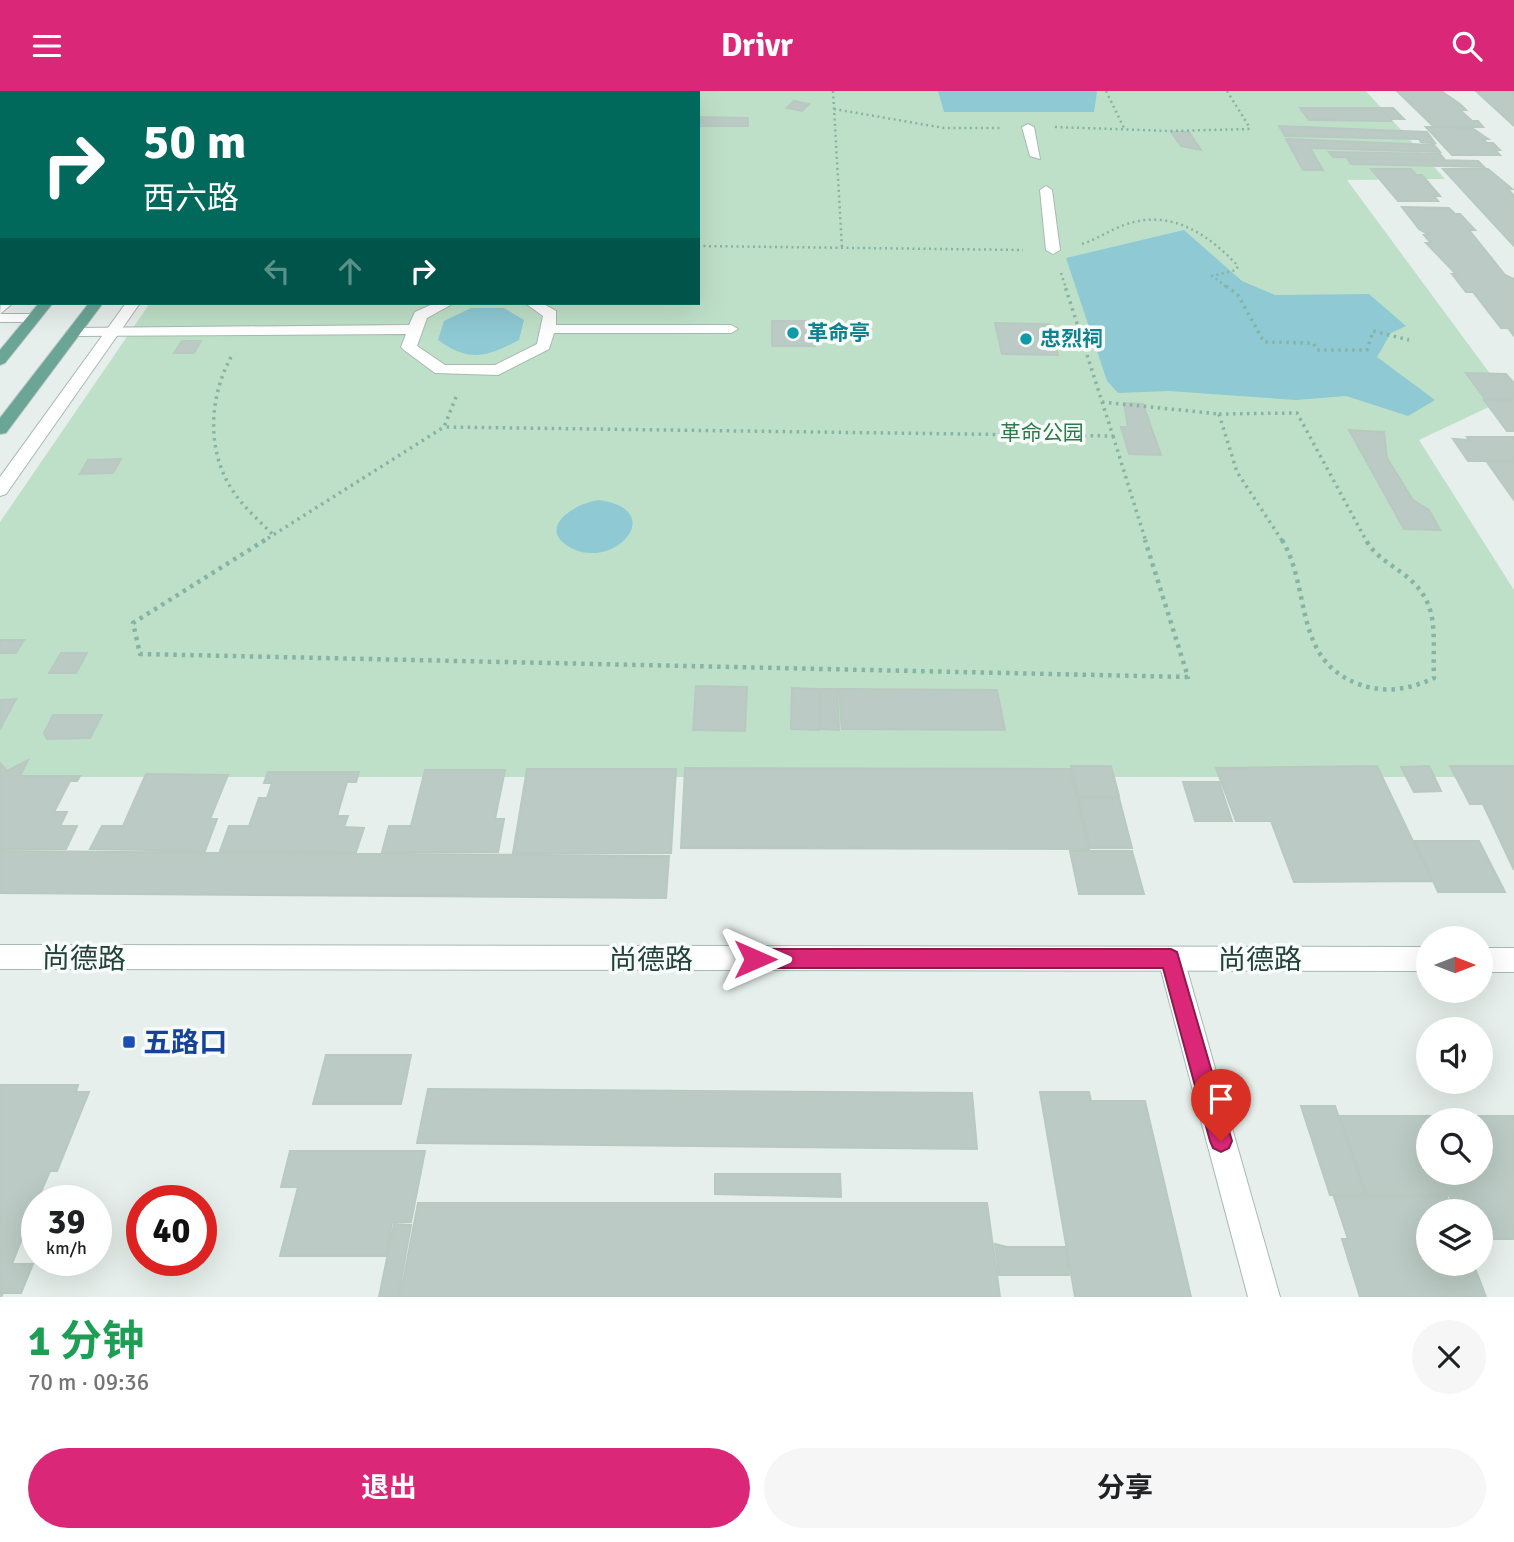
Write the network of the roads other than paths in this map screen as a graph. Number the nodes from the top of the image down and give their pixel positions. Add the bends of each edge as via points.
1 (1028, 127) dead end
2 (1036, 156) dead end
3 (1046, 190) dead end
4 (1053, 250) road end
5 (44, 305) edge
6 (94, 305) edge
7 (133, 305) edge
8 (442, 305) edge
9 (535, 305) edge
10 (0, 318) edge
11 (33, 318) junction
12 (415, 329) junction
13 (548, 329) junction
14 (731, 329) dead end
15 (73, 332) junction
16 (113, 332) junction
17 (0, 360) edge
18 (0, 429) edge
19 (0, 490) edge
20 (0, 957) edge
21 (1171, 959) junction
22 (1416, 959) edge
23 (1493, 960) edge
24 (1514, 960) edge
25 (1264, 1297) edge

1 - 2 street
3 - 4 street
5 - 11 main road
6 - 15 main road
7 - 16 street
8 - 12 street via 420,315
9 - 13 street via 551,314
10 - 11 street
11 - 17 main road
12 - 13 street via 409,347 441,370 498,370 544,346
12 - 16 street
13 - 14 street
15 - 16 street
15 - 18 main road
16 - 19 street
20 - 21 street, 尚德路
21 - 22 street, 尚德路
21 - 25 street
23 - 24 street

